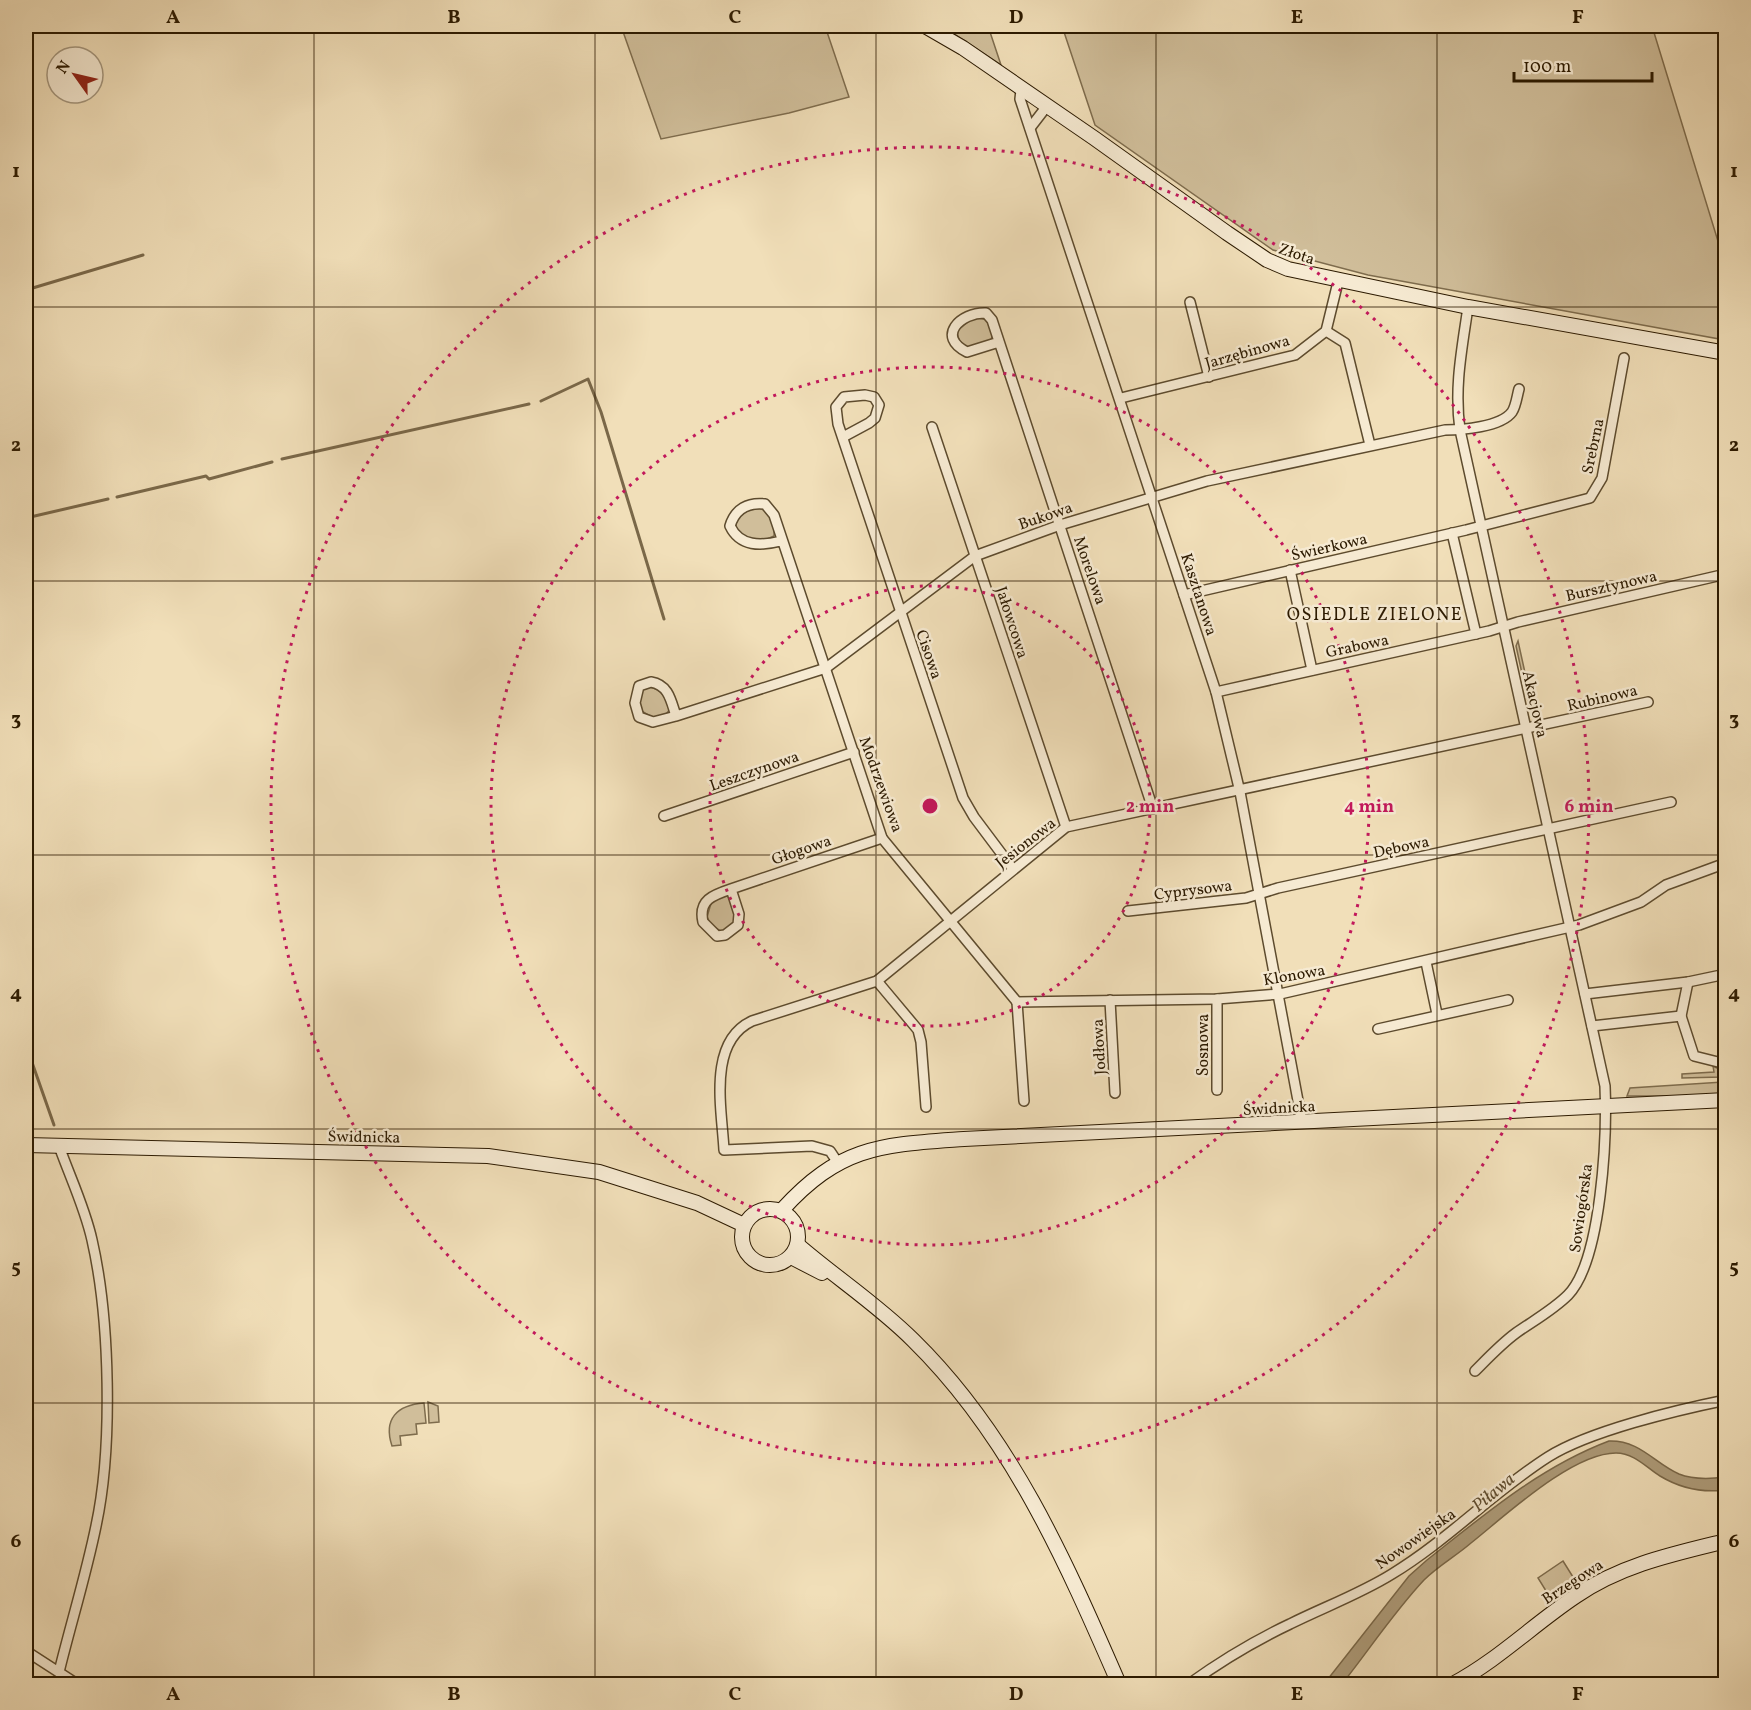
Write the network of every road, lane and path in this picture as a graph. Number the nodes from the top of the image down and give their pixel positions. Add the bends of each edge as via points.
1 (924, 26) edge
2 (1021, 90) junction
3 (1047, 106) junction
4 (1030, 128) junction
5 (1338, 282) junction
6 (1190, 302) dead end
7 (1468, 307) junction
8 (1326, 331) junction
9 (999, 342) junction
10 (1725, 353) edge
11 (1624, 358) dead end
12 (1209, 377) junction
13 (1519, 389) dead end
14 (1121, 398) junction
15 (932, 427) dead end
16 (1460, 430) junction
17 (843, 437) junction
18 (1370, 445) junction
19 (1153, 496) junction
20 (1060, 525) junction
21 (1481, 526) junction
22 (1452, 533) junction
23 (781, 541) junction
24 (975, 556) junction
25 (1290, 570) junction
26 (1725, 574) edge
27 (1184, 595) junction
28 (900, 611) junction
29 (1504, 626) junction
30 (1476, 634) junction
31 (826, 668) junction
32 (1312, 670) junction
33 (1216, 692) junction
34 (1648, 702) dead end
35 (676, 716) junction
36 (1527, 729) junction
37 (854, 752) junction
38 (1240, 792) junction
39 (1671, 802) dead end
40 (1153, 809) junction
41 (664, 816) dead end
42 (1066, 827) junction
43 (1549, 829) junction
44 (882, 838) junction
45 (1725, 863) edge
46 (1013, 869) junction
47 (731, 889) junction
48 (1260, 894) junction
49 (1128, 912) dead end
50 (950, 921) junction
51 (1571, 927) junction
52 (1426, 962) junction
53 (1725, 974) edge
54 (877, 981) junction
55 (1689, 982) junction
56 (1280, 994) junction
57 (1585, 994) junction
58 (1217, 999) junction
59 (1110, 1000) junction
60 (1508, 1000) dead end
61 (1017, 1002) junction
62 (1437, 1014) junction
63 (1681, 1016) junction
64 (1592, 1026) junction
65 (1378, 1029) dead end
66 (1725, 1073) edge
67 (1217, 1090) dead end
68 (1115, 1093) dead end
69 (1725, 1100) edge
70 (1024, 1101) dead end
71 (926, 1107) dead end
72 (1606, 1107) junction
73 (1302, 1122) junction
74 (26, 1145) edge
75 (59, 1146) junction
76 (838, 1163) junction
77 (787, 1214) junction
78 (747, 1221) junction
79 (794, 1251) junction
80 (1475, 1371) dead end
81 (1725, 1400) edge
82 (1725, 1541) edge
83 (26, 1651) edge
84 (59, 1672) junction
85 (77, 1684) edge
86 (1119, 1684) edge
87 (1189, 1684) edge
88 (1453, 1684) edge

1 - 2 street, Złota via 963,48
2 - 3 street, Złota
2 - 4 street, Kasztanowa via 1020,99
3 - 4 street
3 - 5 street, Złota via 1267,260 1288,270
4 - 14 street, Kasztanowa
5 - 7 street, Złota
5 - 8 street
6 - 12 street
7 - 10 street, Złota
7 - 16 street, Akacjowa via 1457,372
8 - 12 street, Jarzębinowa via 1295,355
8 - 18 street via 1345,344
9 - 9 street, Morelowa via 986,313 967,315 953,328 953,337 967,352
9 - 20 street, Morelowa
11 - 21 street, Srebrna via 1602,478 1590,498
12 - 14 street, Jarzębinowa
13 - 16 street, Bukowa via 1513,411 1505,418
14 - 19 street, Kasztanowa
15 - 24 street, Jałowcowa
16 - 18 street, Bukowa
16 - 21 street, Akacjowa
17 - 17 street, Cisowa via 836,415 839,401 850,395 874,397 879,405 875,418
17 - 28 street, Cisowa
18 - 19 street, Bukowa
19 - 20 street, Bukowa
19 - 27 street, Kasztanowa
20 - 24 street, Bukowa
20 - 40 street, Morelowa
21 - 22 street, Świerkowa
21 - 29 street, Akacjowa
22 - 25 street, Świerkowa
22 - 30 street
23 - 23 street, Modrzewiowa via 774,515 765,504 747,506 732,518 730,526 744,542
23 - 31 street, Modrzewiowa
24 - 28 street, Bukowa
24 - 42 street, Jałowcowa
25 - 27 street, Świerkowa
25 - 32 street
26 - 29 street, Bursztynowa
27 - 33 street, Kasztanowa
28 - 31 street, Bukowa
28 - 46 street, Cisowa via 963,798
29 - 30 street, Grabowa
29 - 36 street, Akacjowa
30 - 32 street, Grabowa
31 - 35 street, Bukowa
31 - 37 street, Modrzewiowa
32 - 33 street, Grabowa
33 - 38 street, Kasztanowa
34 - 36 street, Rubinowa
35 - 35 street, Bukowa via 664,687 651,682 639,687 634,703 639,717 653,722
36 - 38 street, Jesionowa
36 - 43 street, Akacjowa
37 - 41 street, Leszczynowa
37 - 44 street, Modrzewiowa
38 - 40 street, Jesionowa
38 - 48 street, Kasztanowa
39 - 43 street, Dębowa
40 - 42 street, Jesionowa
42 - 46 street, Jesionowa
43 - 48 street, Dębowa
43 - 51 street, Akacjowa
44 - 47 street, Głogowa
44 - 50 street, Modrzewiowa
45 - 51 street, Klonowa via 1666,885 1641,902
46 - 50 street, Jesionowa
47 - 47 street, Głogowa via 708,898 703,906 703,922 717,936 738,925
48 - 49 street, Cyprysowa
48 - 56 street, Kasztanowa
50 - 54 street, Jesionowa
50 - 61 street, Modrzewiowa
51 - 52 street, Klonowa
51 - 57 street, Akacjowa
52 - 56 street, Klonowa
52 - 62 street
53 - 55 street
54 - 71 street via 918,1030
54 - 76 street, Jesionowa via 741,1026 731,1036 725,1051 720,1097 724,1150 812,1146 830,1151
55 - 57 street
55 - 63 street
56 - 58 street, Klonowa
56 - 73 street, Kasztanowa
57 - 64 street, Akacjowa
58 - 59 street, Klonowa
58 - 67 street, Sosnowa
59 - 61 street, Klonowa
59 - 68 street, Jodłowa
60 - 62 street
61 - 70 street
62 - 65 street
63 - 64 street
63 - 66 street via 1694,1056 1722,1063
64 - 72 street, Akacjowa
69 - 72 street, Świdnicka
72 - 73 street, Świdnicka
72 - 80 street, Sowiogórska via 1598,1203 1580,1280 1557,1305 1506,1341
73 - 76 street, Świdnicka via 886,1145
74 - 75 street, Świdnicka
75 - 78 street, Świdnicka via 488,1156 599,1172
75 - 84 street via 92,1240 101,1290 106,1382 105,1456 97,1524
76 - 77 street, Świdnicka via 822,1174
77 - 78 street via 761,1209
77 - 79 street via 796,1225
78 - 79 street via 742,1243 752,1259 775,1265
79 - 86 street via 880,1310 913,1340 990,1431 1038,1509
81 - 87 street, Nowowiejska via 1631,1425 1557,1452 1393,1574 1258,1640
82 - 88 street, Brzegowa via 1667,1555 1605,1578
83 - 84 street
84 - 85 street

